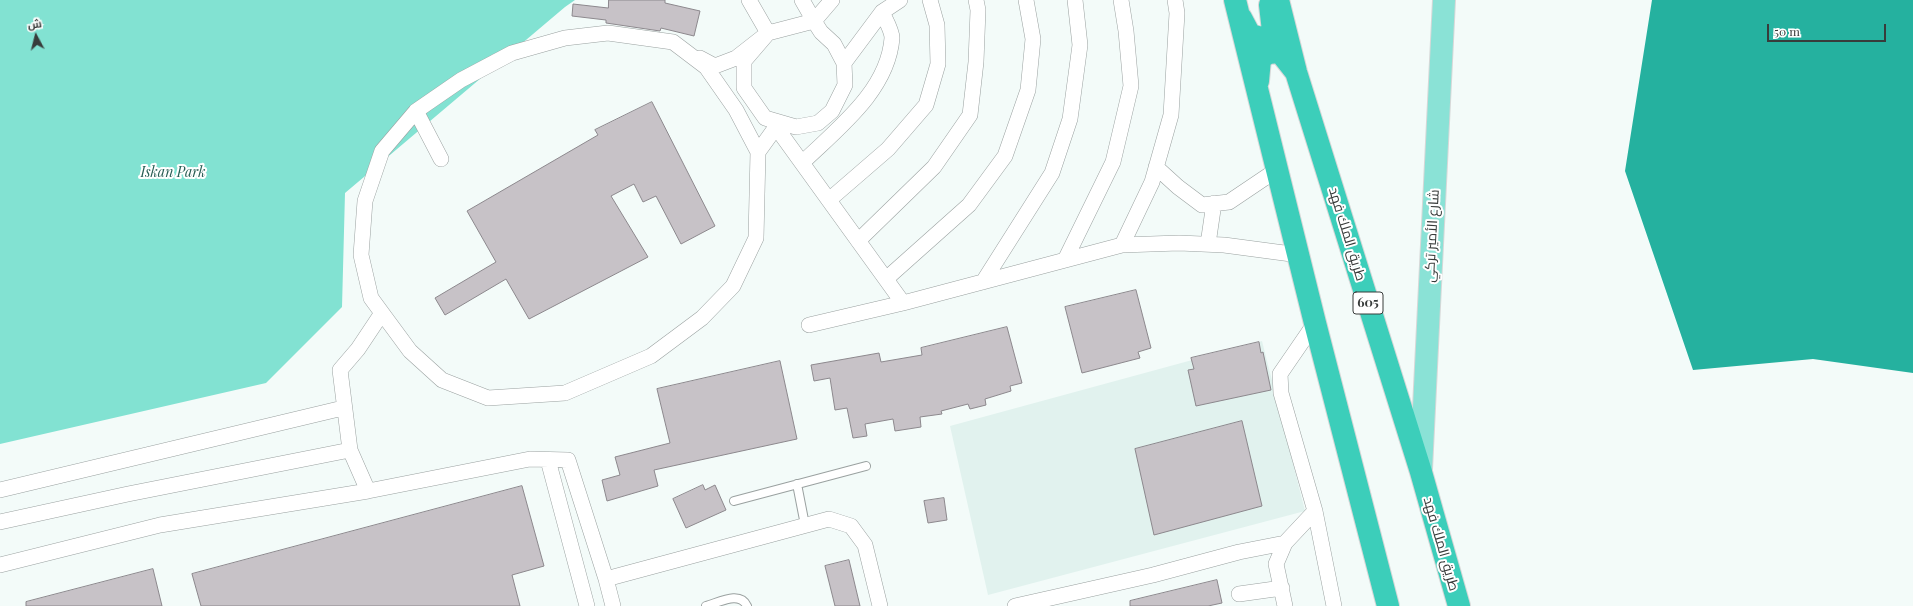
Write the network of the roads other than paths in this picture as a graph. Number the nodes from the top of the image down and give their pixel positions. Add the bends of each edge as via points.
1 (749, 0) edge
2 (802, 0) edge
3 (832, 0) edge
4 (900, 0) edge
5 (930, 0) edge
6 (976, 0) edge
7 (1026, 0) edge
8 (1075, 0) edge
9 (1121, 0) edge
10 (1175, 0) edge
11 (1272, 0) edge
12 (1278, 0) edge
13 (1444, 0) edge
14 (1237, 7) edge
15 (882, 12) junction
16 (814, 21) junction
17 (768, 33) junction
18 (683, 49) junction
19 (844, 63) junction
20 (1296, 72) junction
21 (1259, 95) junction
22 (416, 111) junction
23 (796, 127) junction
24 (776, 128) junction
25 (758, 152) junction
26 (441, 159) dead end
27 (802, 163) junction
28 (1156, 167) junction
29 (1278, 169) junction
30 (829, 200) junction
31 (1214, 203) junction
32 (858, 241) junction
33 (1208, 244) junction
34 (1122, 245) junction
35 (1300, 255) junction
36 (1065, 260) junction
37 (886, 279) junction
38 (983, 282) junction
39 (903, 303) junction
40 (382, 314) junction
41 (1315, 323) junction
42 (809, 324) dead end
43 (343, 408) junction
44 (350, 450) junction
45 (548, 460) junction
46 (866, 466) dead end
47 (1421, 472) junction
48 (797, 484) junction
49 (0, 490) edge
50 (368, 491) junction
51 (734, 501) dead end
52 (1315, 511) junction
53 (0, 522) edge
54 (805, 524) junction
55 (1285, 543) junction
56 (0, 565) edge
57 (606, 579) junction
58 (1282, 588) junction
59 (1239, 594) dead end
60 (1387, 605) edge
61 (584, 606) edge
62 (613, 606) edge
63 (706, 606) edge
64 (747, 606) edge
65 (880, 606) edge
66 (1015, 606) edge
67 (1284, 606) edge
68 (1334, 606) edge
69 (1458, 606) edge

1 - 17 street
2 - 16 street
3 - 16 street
4 - 15 street
5 - 30 street via 937,25 938,64 926,104 888,149
6 - 32 street via 976,62 970,115 934,167
7 - 37 street via 1032,39 1028,90 1005,156 969,205
8 - 38 street via 1080,45 1070,119 1052,173
9 - 36 street via 1131,86 1113,162
10 - 28 street via 1177,13 1171,115
11 - 14 highway via 1270,4 1273,31 1265,39 1250,35
12 - 20 highway, طريق الملك فهد / 605
13 - 47 main road, شارع الأمير تركي
14 - 21 highway
15 - 19 street
15 - 27 street via 892,36 886,68 868,97
16 - 17 street
16 - 19 street via 834,44
17 - 18 street via 736,58 715,66
17 - 23 street via 744,62 744,88 765,118
18 - 22 street via 673,42 608,33 565,38 512,53 461,80
18 - 25 street via 706,67 736,110
19 - 23 street via 844,85 832,110 818,123
20 - 21 highway via 1280,52 1268,53 1260,59 1257,75
20 - 47 highway, طريق الملك فهد / 605
21 - 29 highway
22 - 26 street
22 - 40 street via 382,151 365,201 361,255 371,298
23 - 24 street
24 - 25 street
24 - 27 street
25 - 40 street via 756,238 733,286 702,318 651,356 630,366 565,393 488,398 442,380 410,351
27 - 30 street
28 - 31 street via 1202,205
28 - 34 street via 1152,182
29 - 31 street via 1228,202
29 - 35 highway
30 - 32 street
31 - 33 street
32 - 37 street
33 - 34 street
33 - 35 street
34 - 36 street
35 - 41 highway
36 - 38 street
37 - 39 street
38 - 39 street
39 - 42 street
40 - 43 street via 340,370
41 - 52 street via 1280,374 1286,415
41 - 60 highway
43 - 44 street
43 - 49 street
44 - 50 street
44 - 53 street
45 - 50 street via 530,459
45 - 57 street via 568,460
45 - 61 street
46 - 48 lane
47 - 69 highway, طريق الملك فهد / 605
48 - 51 lane
48 - 54 lane
50 - 56 street via 160,525
52 - 55 street
52 - 68 street
54 - 57 street
54 - 65 street via 829,519 851,526 865,545
55 - 58 street via 1276,564
55 - 66 street
57 - 62 street
58 - 59 street
58 - 67 street
63 - 64 lane via 737,597

